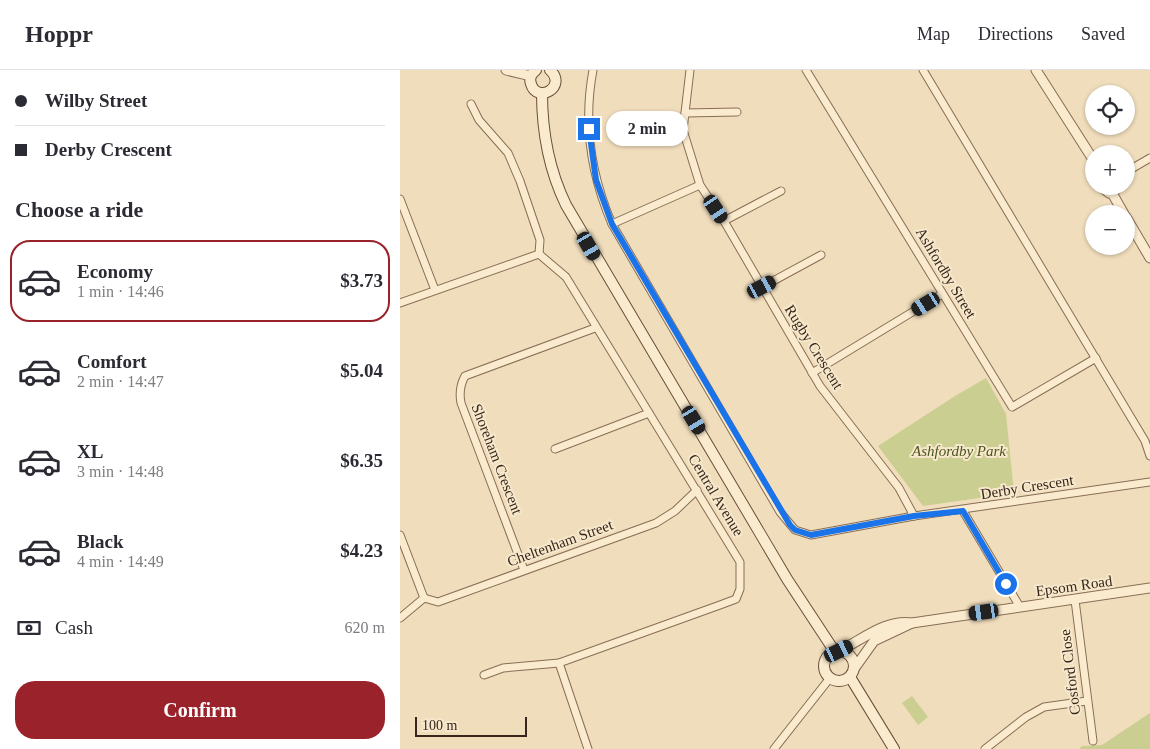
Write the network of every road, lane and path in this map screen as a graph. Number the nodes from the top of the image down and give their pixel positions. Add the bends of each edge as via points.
1 (506, 70) edge
2 (550, 70) edge
3 (593, 70) edge
4 (690, 70) edge
5 (806, 70) edge
6 (923, 70) edge
7 (1036, 70) edge
8 (533, 73) edge
9 (542, 93) junction
10 (471, 104) dead end
11 (685, 112) junction
12 (737, 112) dead end
13 (1085, 148) edge
14 (1150, 158) edge
15 (1135, 167) edge
16 (700, 185) junction
17 (781, 191) dead end
18 (400, 199) edge
19 (724, 221) junction
20 (612, 224) junction
21 (1135, 232) edge
22 (539, 254) junction
23 (821, 255) dead end
24 (1150, 258) edge
25 (762, 287) junction
26 (435, 290) junction
27 (942, 294) junction
28 (400, 303) edge
29 (595, 328) junction
30 (1096, 358) junction
31 (812, 373) junction
32 (649, 413) junction
33 (554, 449) dead end
34 (1150, 456) edge
35 (1150, 482) edge
36 (697, 490) junction
37 (963, 511) junction
38 (914, 516) junction
39 (400, 535) edge
40 (524, 570) junction
41 (1150, 588) edge
42 (424, 598) junction
43 (1076, 600) junction
44 (1020, 607) junction
45 (400, 618) edge
46 (912, 623) junction
47 (837, 652) junction
48 (559, 663) junction
49 (852, 673) junction
50 (484, 676) dead end
51 (830, 678) junction
52 (1087, 701) junction
53 (1093, 741) dead end
54 (588, 749) edge
55 (774, 749) edge
56 (894, 749) edge
57 (985, 749) edge

1 - 8 street
2 - 9 main road via 555,75 555,84 550,91
3 - 20 street, Derby Crescent via 588,118 593,164 600,196
4 - 11 street, Rugby Crescent
5 - 27 street, Ashfordby Street
6 - 30 street
7 - 13 street
8 - 9 main road via 532,87
9 - 47 main road via 547,150 566,205 786,579
10 - 22 street via 479,120 508,153 540,240
11 - 12 street
11 - 16 street, Rugby Crescent via 683,130
14 - 15 street
16 - 19 street, Rugby Crescent
16 - 20 street
17 - 19 street
18 - 26 street
19 - 25 street, Rugby Crescent
20 - 38 street, Derby Crescent via 780,512 795,530 811,535
21 - 24 street
22 - 26 street
22 - 29 street, Central Avenue via 566,277
23 - 25 street
25 - 31 street, Rugby Crescent
26 - 28 street
27 - 30 street, Ashfordby Street via 1012,407
27 - 31 street
29 - 32 street, Central Avenue
29 - 40 street, Shoreham Crescent via 465,376 462,380 461,402
30 - 34 street via 1145,441
31 - 38 street, Rugby Crescent via 899,488
32 - 33 street
32 - 36 street, Central Avenue
35 - 37 street, Derby Crescent
36 - 40 street, Cheltenham Street via 675,511 656,523
36 - 48 street, Central Avenue via 740,562 740,589 736,599
37 - 38 street, Derby Crescent
37 - 44 street
39 - 42 street
40 - 42 street, Cheltenham Street via 438,602
41 - 43 street, Epsom Road
42 - 45 street
43 - 44 street, Epsom Road
43 - 52 street, Cosford Close
44 - 46 street, Epsom Road
46 - 47 street, Epsom Road via 901,622 881,628
46 - 49 street, Epsom Road via 874,641
47 - 49 main road via 850,656
47 - 51 main road via 827,657 824,666
48 - 50 street via 503,668
48 - 54 street
49 - 51 main road via 838,681
49 - 56 main road
51 - 55 street
52 - 53 street, Cosford Close
52 - 57 street via 1044,708 1026,716

